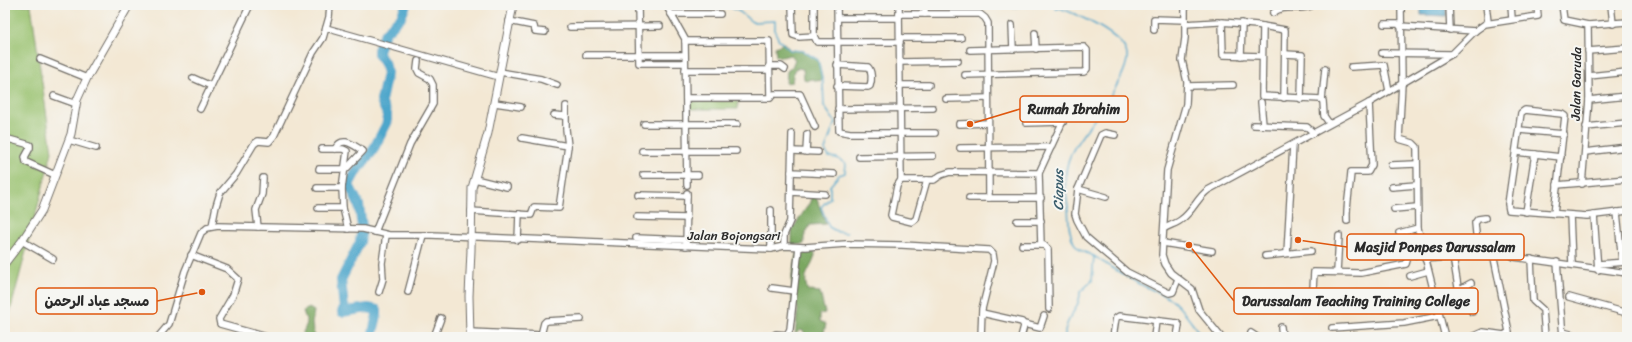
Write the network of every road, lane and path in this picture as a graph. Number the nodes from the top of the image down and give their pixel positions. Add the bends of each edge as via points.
1 (129, 5) edge
2 (250, 5) edge
3 (330, 5) edge
4 (513, 5) edge
5 (638, 5) edge
6 (666, 5) edge
7 (792, 5) edge
8 (814, 5) edge
9 (837, 5) edge
10 (899, 5) edge
11 (925, 5) edge
12 (1185, 5) edge
13 (1313, 5) edge
14 (1401, 5) edge
15 (1449, 5) edge
16 (1486, 5) edge
17 (1511, 5) edge
18 (1537, 5) edge
19 (1562, 5) edge
20 (1611, 5) edge
21 (1273, 13) dead end
22 (671, 14) junction
23 (720, 14) dead end
24 (925, 14) junction
25 (899, 16) junction
26 (838, 18) junction
27 (1512, 19) junction
28 (509, 21) junction
29 (1185, 22) junction
30 (1218, 22) dead end
31 (1488, 22) junction
32 (1627, 22) edge
33 (1242, 23) junction
34 (1384, 24) dead end
35 (1613, 24) junction
36 (1012, 25) dead end
37 (1400, 25) junction
38 (1588, 25) junction
39 (660, 26) dead end
40 (1263, 26) junction
41 (570, 27) dead end
42 (638, 27) junction
43 (326, 28) junction
44 (1154, 30) dead end
45 (1450, 30) junction
46 (1475, 31) junction
47 (545, 32) dead end
48 (1035, 33) dead end
49 (814, 36) junction
50 (961, 38) dead end
51 (900, 40) junction
52 (685, 41) junction
53 (837, 42) junction
54 (1627, 48) edge
55 (1013, 49) junction
56 (1036, 49) junction
57 (970, 50) dead end
58 (988, 50) junction
59 (1588, 51) junction
60 (1382, 53) dead end
61 (1285, 54) junction
62 (1401, 54) junction
63 (1452, 54) junction
64 (586, 55) dead end
65 (639, 55) junction
66 (669, 55) junction
67 (685, 55) junction
68 (1241, 56) junction
69 (1262, 56) junction
70 (40, 59) dead end
71 (418, 61) dead end
72 (958, 61) dead end
73 (900, 62) junction
74 (669, 64) junction
75 (837, 65) junction
76 (685, 66) junction
77 (1351, 67) dead end
78 (770, 68) junction
79 (785, 69) dead end
80 (1325, 69) dead end
81 (1627, 72) edge
82 (499, 75) junction
83 (965, 75) dead end
84 (988, 75) junction
85 (1589, 76) junction
86 (87, 78) junction
87 (193, 78) dead end
88 (1402, 83) junction
89 (557, 85) dead end
90 (929, 85) dead end
91 (1233, 85) dead end
92 (211, 86) junction
93 (837, 86) junction
94 (900, 86) junction
95 (1187, 86) junction
96 (1389, 91) junction
97 (771, 94) junction
98 (54, 96) dead end
99 (1627, 96) edge
100 (686, 98) junction
101 (988, 98) junction
102 (1284, 98) junction
103 (946, 99) dead end
104 (1301, 99) junction
105 (1322, 100) junction
106 (1588, 100) junction
107 (1262, 102) dead end
108 (495, 103) junction
109 (1369, 103) junction
110 (76, 104) junction
111 (566, 106) dead end
112 (521, 107) dead end
113 (900, 108) junction
114 (933, 108) dead end
115 (200, 109) dead end
116 (838, 109) junction
117 (1068, 110) dead end
118 (554, 115) dead end
119 (565, 116) junction
120 (1026, 122) dead end
121 (1063, 122) junction
122 (988, 123) junction
123 (1329, 123) junction
124 (1627, 123) edge
125 (644, 124) dead end
126 (686, 124) junction
127 (737, 124) dead end
128 (959, 124) dead end
129 (1254, 125) dead end
130 (1262, 125) junction
131 (815, 127) dead end
132 (1586, 127) junction
133 (1519, 130) junction
134 (900, 133) junction
135 (935, 133) dead end
136 (1314, 133) junction
137 (792, 134) dead end
138 (807, 134) dead end
139 (1564, 134) junction
140 (1115, 135) dead end
141 (5, 138) edge
142 (522, 138) dead end
143 (69, 140) junction
144 (347, 141) junction
145 (1293, 145) junction
146 (568, 146) junction
147 (1051, 147) junction
148 (1627, 147) edge
149 (96, 148) dead end
150 (960, 148) dead end
151 (989, 148) junction
152 (322, 149) dead end
153 (334, 149) junction
154 (346, 150) junction
155 (642, 151) dead end
156 (687, 151) junction
157 (736, 151) dead end
158 (792, 151) junction
159 (806, 152) junction
160 (818, 152) dead end
161 (1516, 152) junction
162 (1585, 152) junction
163 (1535, 154) junction
164 (901, 156) junction
165 (933, 156) dead end
166 (859, 157) dead end
167 (1561, 157) junction
168 (1416, 164) junction
169 (1391, 165) dead end
170 (319, 169) dead end
171 (346, 169) junction
172 (791, 172) junction
173 (1039, 172) junction
174 (989, 173) junction
175 (834, 174) dead end
176 (56, 175) junction
177 (643, 175) dead end
178 (687, 175) junction
179 (698, 175) dead end
180 (263, 178) dead end
181 (474, 179) junction
182 (1627, 179) edge
183 (901, 180) junction
184 (927, 180) junction
185 (1582, 184) junction
186 (687, 185) dead end
187 (1416, 185) junction
188 (1557, 185) junction
189 (507, 187) dead end
190 (1392, 187) dead end
191 (317, 188) dead end
192 (342, 188) junction
193 (1078, 188) junction
194 (791, 192) junction
195 (825, 194) dead end
196 (638, 195) dead end
197 (1106, 197) dead end
198 (969, 198) dead end
199 (989, 198) junction
200 (1041, 198) junction
201 (1416, 207) junction
202 (318, 208) dead end
203 (343, 208) junction
204 (1394, 209) dead end
205 (771, 210) dead end
206 (471, 211) junction
207 (1627, 211) edge
208 (1526, 212) junction
209 (1617, 212) junction
210 (519, 214) junction
211 (1554, 214) junction
212 (1570, 215) junction
213 (1594, 215) junction
214 (637, 217) dead end
215 (687, 218) junction
216 (1485, 218) dead end
217 (1016, 221) dead end
218 (1041, 221) junction
219 (1346, 221) dead end
220 (212, 226) junction
221 (258, 227) junction
222 (1165, 228) junction
223 (1418, 228) junction
224 (350, 229) junction
225 (376, 232) junction
226 (1399, 233) dead end
227 (386, 235) junction
228 (423, 235) junction
229 (1339, 236) dead end
230 (472, 237) junction
231 (636, 238) dead end
232 (686, 238) junction
233 (518, 240) junction
234 (22, 241) junction
235 (1476, 241) junction
236 (1163, 243) junction
237 (1041, 245) junction
238 (1440, 245) dead end
239 (686, 246) junction
240 (784, 246) junction
241 (1022, 246) dead end
242 (799, 247) junction
243 (771, 249) junction
244 (1311, 251) dead end
245 (1212, 252) dead end
246 (1287, 253) junction
247 (1493, 253) junction
248 (1478, 254) junction
249 (191, 255) junction
250 (1265, 256) dead end
251 (1424, 256) junction
252 (1453, 256) junction
253 (53, 259) dead end
254 (1531, 259) junction
255 (1557, 262) junction
256 (1625, 262) edge
257 (5, 263) edge
258 (1572, 264) junction
259 (1598, 267) junction
260 (1337, 272) junction
261 (1428, 272) junction
262 (1627, 273) edge
263 (1410, 276) dead end
264 (1178, 279) junction
265 (1471, 283) dead end
266 (772, 288) dead end
267 (1313, 289) dead end
268 (1460, 289) junction
269 (794, 290) junction
270 (379, 292) dead end
271 (408, 292) dead end
272 (1433, 293) junction
273 (1569, 297) dead end
274 (1410, 299) dead end
275 (1049, 309) dead end
276 (1472, 312) dead end
277 (982, 313) junction
278 (1627, 313) edge
279 (1044, 316) dead end
280 (1439, 316) junction
281 (441, 318) dead end
282 (581, 319) dead end
283 (1156, 320) junction
284 (1024, 324) junction
285 (1281, 327) dead end
286 (1332, 328) dead end
287 (1251, 333) dead end
288 (1177, 334) edge
289 (470, 335) edge
290 (1509, 335) edge
291 (1563, 335) edge
292 (158, 337) edge
293 (267, 337) edge
294 (434, 337) edge
295 (771, 337) edge
296 (980, 337) edge
297 (1021, 337) edge
298 (1113, 337) edge
299 (1154, 337) edge
300 (1184, 337) edge
301 (1221, 337) edge
302 (1256, 337) edge
303 (1282, 337) edge
304 (1444, 337) edge
305 (1472, 337) edge
306 (1545, 337) edge
307 (1582, 337) edge

1 - 86 street
2 - 92 street
3 - 43 street
4 - 28 street
5 - 42 street
6 - 22 street
7 - 49 street via 794,35
8 - 49 street
9 - 26 street
10 - 25 street
11 - 24 street
12 - 29 street
13 - 21 street via 1305,8 1280,8
14 - 37 street
15 - 45 street
16 - 31 street
17 - 27 street
18 - 27 street via 1538,16
19 - 38 street via 1564,20
20 - 35 street
22 - 23 street
22 - 52 street
24 - 25 street
24 - 58 street via 980,14 988,23
25 - 26 street
25 - 51 street
26 - 53 street
27 - 31 street
28 - 47 street via 533,26 535,31
28 - 82 street
29 - 30 street
29 - 44 street via 1154,19
29 - 95 street via 1182,60
31 - 46 street
32 - 35 street
33 - 40 street
33 - 68 street
33 - 68 street via 1222,22 1221,53
34 - 37 street
35 - 38 street
36 - 55 street
37 - 45 street
37 - 62 street
38 - 59 street, Jalan Garuda
39 - 42 street
40 - 61 street via 1285,30
40 - 69 street
41 - 42 street
42 - 65 street
43 - 82 street
43 - 220 street via 272,139 268,142 255,142 236,174 220,193
45 - 46 street
46 - 63 street
48 - 56 street
49 - 53 street via 817,42
50 - 51 street
51 - 53 street
51 - 73 street
52 - 67 street
52 - 78 street via 769,41
53 - 75 street
54 - 59 street
55 - 56 street
55 - 58 street
56 - 84 street via 1085,47 1087,69 1084,72
57 - 58 street
58 - 84 street
59 - 85 street, Jalan Garuda
60 - 62 street
61 - 102 street
61 - 104 street via 1302,55
62 - 63 street
62 - 88 street
63 - 88 street
64 - 65 street
65 - 66 street
65 - 74 street via 639,64
66 - 67 street
66 - 74 street
67 - 76 street
68 - 69 street
69 - 102 street via 1262,96
70 - 86 street
71 - 225 street via 419,73 430,79 433,85 433,104 410,144
72 - 73 street
73 - 94 street
74 - 76 street
75 - 93 street
75 - 93 street via 868,66 871,71 871,82 868,87
76 - 78 street
76 - 100 street
77 - 96 street via 1384,65
78 - 79 street via 781,66
78 - 97 street
80 - 105 street
81 - 85 street
82 - 89 street via 541,79
82 - 108 street
83 - 84 street
84 - 101 street
85 - 106 street, Jalan Garuda
86 - 110 street
87 - 92 street
88 - 96 street
88 - 168 street via 1400,139 1413,143 1416,147
90 - 94 street
91 - 95 street
92 - 115 street
93 - 116 street
94 - 113 street
95 - 222 street via 1185,111 1167,170
96 - 109 street
97 - 100 street
97 - 131 street via 800,94
98 - 110 street
99 - 106 street
100 - 126 street
101 - 103 street
101 - 122 street
102 - 104 street
104 - 105 street
105 - 123 street via 1324,118
106 - 132 street, Jalan Garuda
107 - 130 street
108 - 112 street
108 - 181 street
109 - 123 street
109 - 219 street via 1372,165 1368,172 1351,172
110 - 143 street
111 - 119 street
113 - 114 street
113 - 116 street
113 - 134 street
116 - 134 street via 838,128 843,133
117 - 121 street
118 - 119 street
119 - 146 street
120 - 121 street
121 - 147 street
122 - 128 street
122 - 151 street
123 - 136 street
124 - 132 street
125 - 126 street
126 - 127 street
126 - 156 street
129 - 130 street
130 - 136 street via 1307,127
132 - 162 street, Jalan Garuda
133 - 139 street
133 - 139 street via 1521,114 1528,110 1564,114
133 - 161 street
134 - 135 street
134 - 164 street
136 - 145 street
137 - 158 street
138 - 159 street
139 - 167 street
140 - 193 street via 1101,135
141 - 176 street via 30,145 25,157 26,162
142 - 146 street
143 - 149 street
143 - 176 street
144 - 153 street via 342,141
144 - 154 street
144 - 171 street via 363,151
145 - 222 street via 1208,190 1181,221
145 - 246 street
146 - 210 street via 559,208 534,207 531,215
147 - 151 street
147 - 173 street
148 - 162 street
150 - 151 street
151 - 174 street
152 - 153 street
153 - 154 street
154 - 171 street
155 - 156 street
156 - 157 street
156 - 178 street
158 - 159 street
158 - 172 street
159 - 160 street
161 - 163 street
161 - 208 street via 1508,208 1512,211
162 - 185 street, Jalan Garuda
163 - 167 street
163 - 208 street
164 - 165 street
164 - 166 street
164 - 183 street
167 - 188 street
168 - 169 street
168 - 187 street
170 - 171 street
171 - 192 street
172 - 175 street
172 - 194 street
173 - 174 street
173 - 200 street
174 - 184 street via 950,172 934,180
174 - 199 street
176 - 234 street via 42,210
177 - 178 street
178 - 179 street
178 - 186 street
180 - 221 street via 262,194 256,210
181 - 189 street
181 - 206 street
182 - 185 street
183 - 184 street
183 - 184 street via 897,186 891,214 892,217 912,222 916,219
185 - 188 street
187 - 190 street
187 - 201 street
188 - 211 street
191 - 192 street
192 - 203 street
193 - 197 street
193 - 264 street via 1075,214 1086,237 1126,272 1168,292 1173,292
194 - 195 street
194 - 240 street via 790,221 784,235
196 - 215 street via 687,194
198 - 199 street
199 - 200 street
200 - 218 street
201 - 204 street
201 - 223 street
202 - 203 street
203 - 224 street
205 - 243 street
206 - 210 street
206 - 230 street
207 - 209 street
208 - 211 street
209 - 213 street
209 - 256 street
210 - 233 street
211 - 212 street
212 - 213 street
212 - 258 street
213 - 259 street
214 - 215 street
215 - 232 street
216 - 235 street via 1476,221
217 - 218 street
218 - 237 street
220 - 221 street, Jalan Bojongsari
220 - 249 street via 201,234
221 - 224 street, Jalan Bojongsari
222 - 236 street
223 - 226 street
223 - 251 street
224 - 225 street, Jalan Bojongsari
225 - 227 street, Jalan Bojongsari
227 - 228 street, Jalan Bojongsari
227 - 270 street via 382,263 383,279
228 - 230 street, Jalan Bojongsari
228 - 271 street
229 - 260 street
230 - 233 street, Jalan Bojongsari
230 - 289 street
231 - 232 street
232 - 239 street
233 - 239 street, Jalan Bojongsari
234 - 253 street
234 - 257 street
235 - 238 street
235 - 248 street
236 - 245 street
236 - 264 street via 1164,264
237 - 241 street
237 - 275 street via 1048,249
239 - 243 street, Jalan Bojongsari
240 - 242 street, Jalan Bojongsari
240 - 243 street, Jalan Bojongsari
242 - 269 street
242 - 277 street, Jalan Bojongsari via 839,244 989,250 993,255 993,269
244 - 246 street
246 - 250 street
247 - 248 street
247 - 254 street via 1507,252 1514,257
247 - 290 street
248 - 252 street
249 - 292 street via 169,324
249 - 293 street via 227,269 238,279 233,295 219,318 220,324
251 - 252 street
251 - 260 street via 1408,257 1406,264 1381,271
251 - 261 street
252 - 268 street
254 - 255 street
254 - 306 street via 1533,301 1543,310
255 - 258 street
255 - 291 street
256 - 259 street
258 - 259 street
259 - 262 street
260 - 267 street via 1314,272
261 - 263 street
261 - 272 street
264 - 301 street via 1192,289 1199,310
265 - 268 street
266 - 269 street
268 - 276 street via 1467,293
269 - 295 street via 789,333
272 - 274 street
272 - 280 street
273 - 278 street
277 - 284 street via 1021,321
277 - 296 street
279 - 284 street via 1040,328
280 - 286 street via 1404,323
280 - 304 street
281 - 294 street
282 - 289 street via 546,321 541,335
283 - 288 street via 1177,323
283 - 298 street via 1118,316
283 - 299 street
284 - 297 street
285 - 303 street
287 - 302 street
288 - 300 street
290 - 305 street via 1483,332
291 - 307 street

